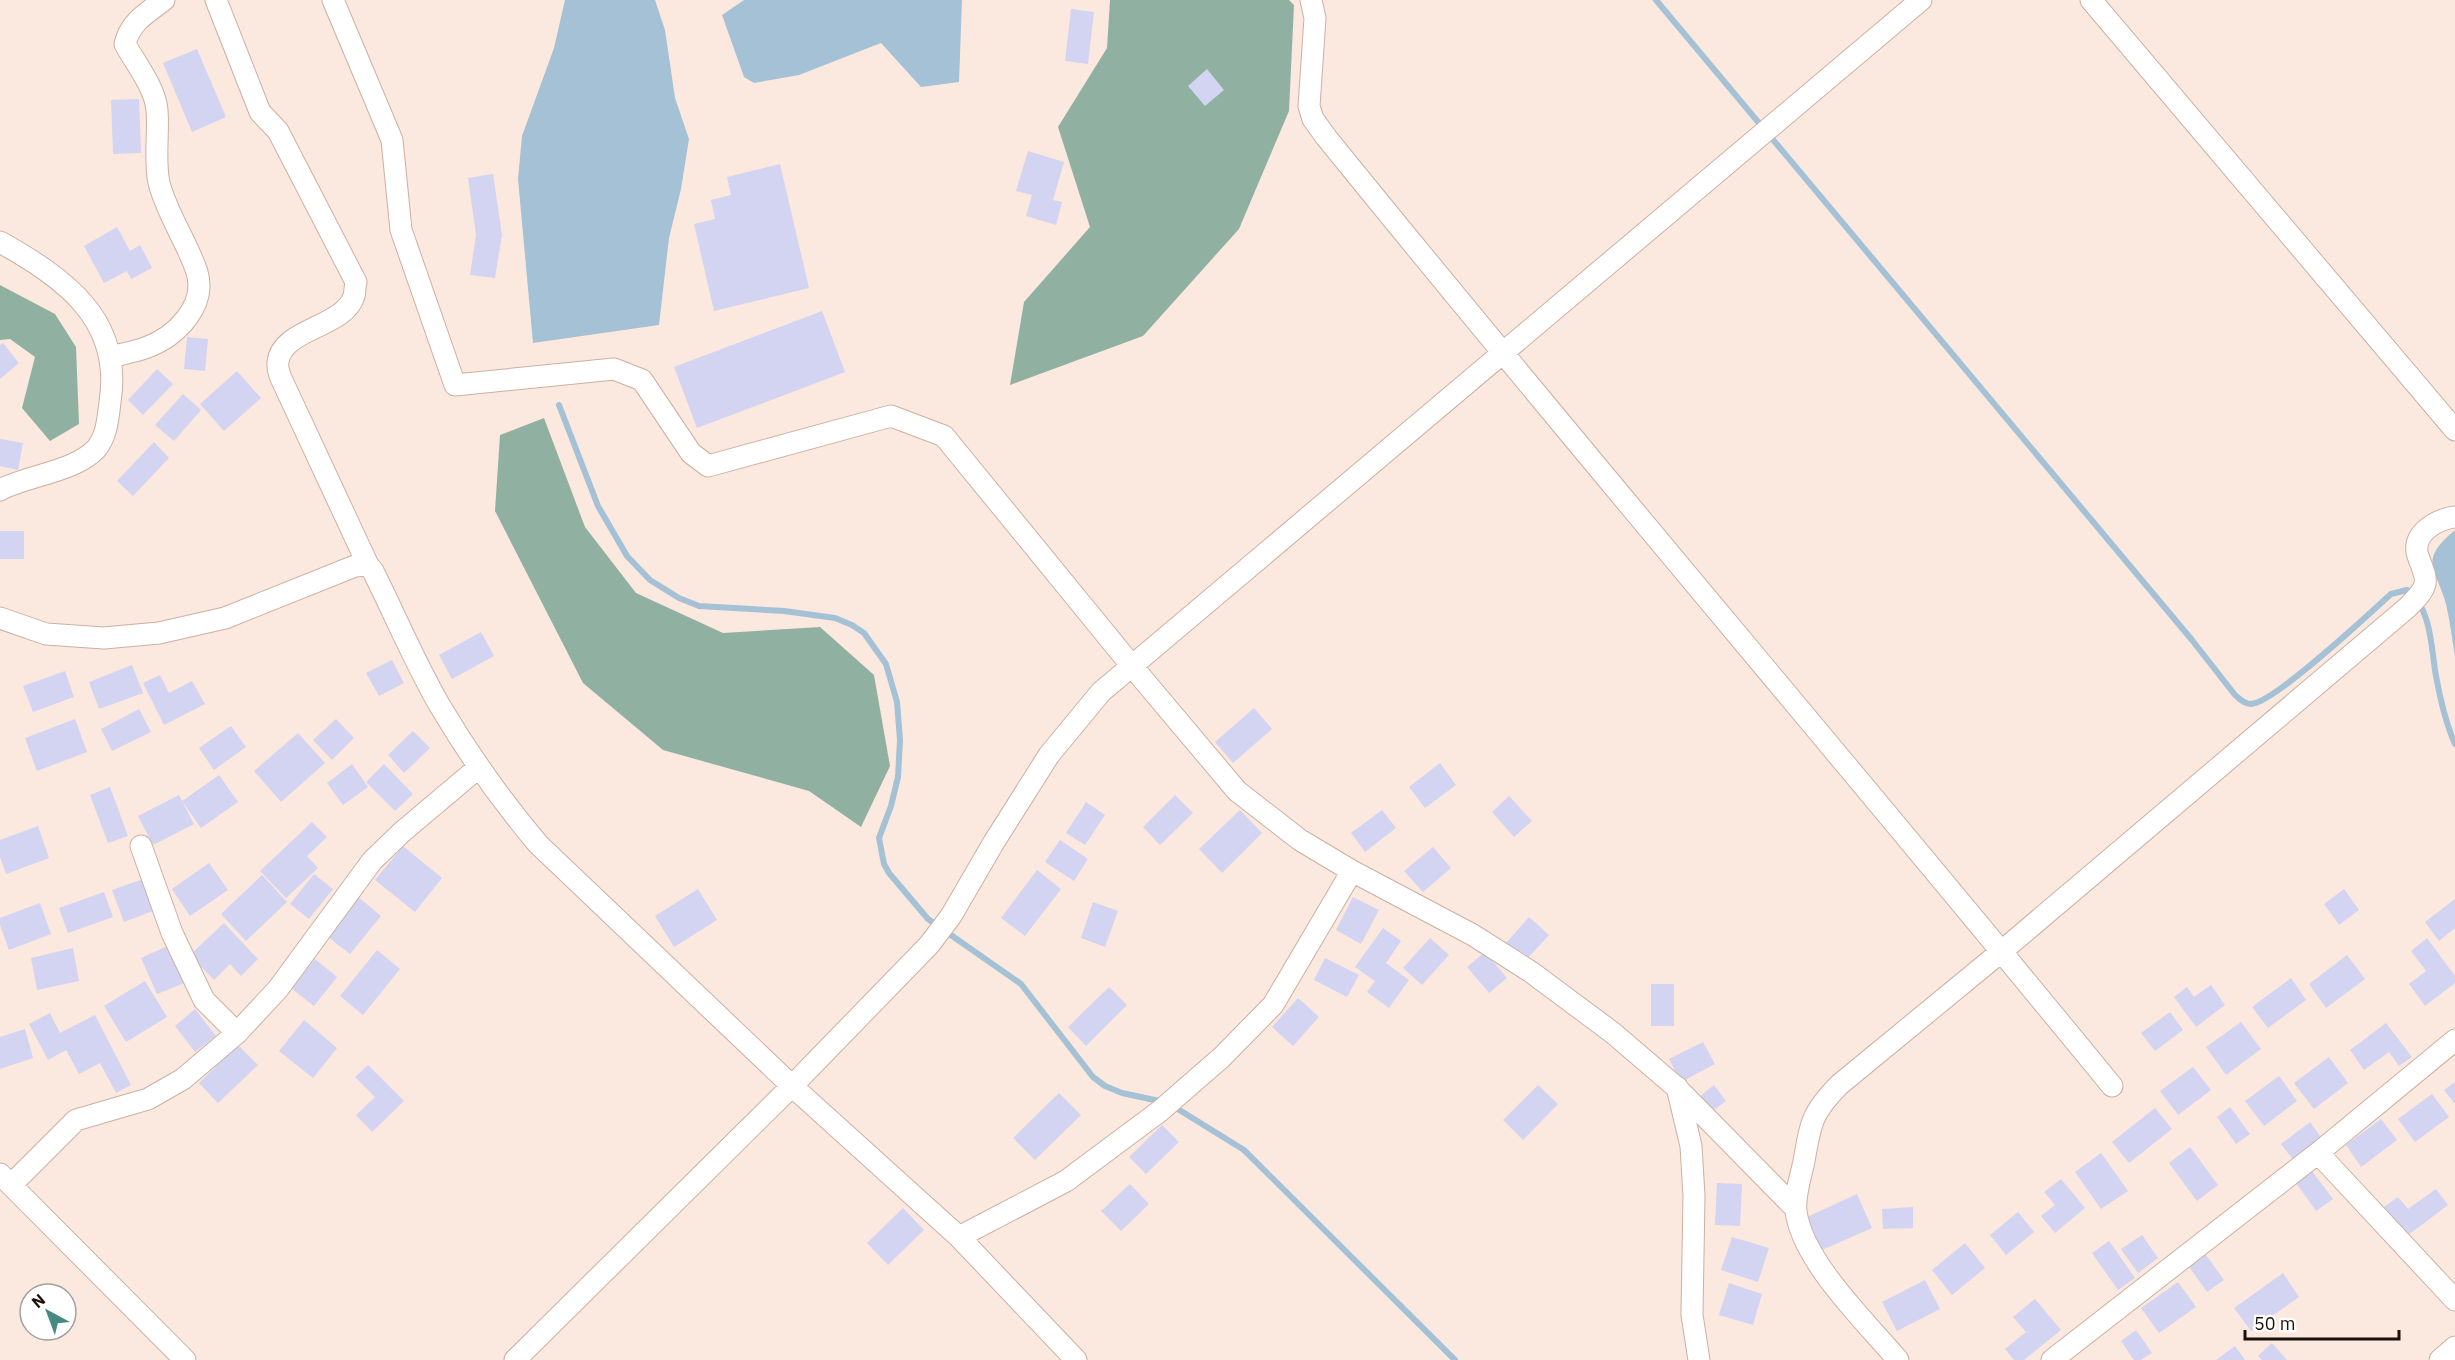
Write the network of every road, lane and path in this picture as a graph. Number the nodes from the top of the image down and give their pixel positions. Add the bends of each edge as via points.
1 (164, 0) edge
2 (216, 0) edge
3 (333, 0) edge
4 (1311, 0) edge
5 (1921, 0) edge
6 (2091, 0) edge
7 (0, 242) edge
8 (1501, 353) junction
9 (110, 357) junction
10 (2455, 430) edge
11 (0, 490) edge
12 (2455, 517) edge
13 (368, 565) junction
14 (0, 618) edge
15 (1131, 665) junction
16 (478, 768) junction
17 (141, 846) dead end
18 (1352, 871) junction
19 (2002, 951) junction
20 (237, 1033) junction
21 (2455, 1040) edge
22 (792, 1086) junction
23 (2112, 1086) dead end
24 (1676, 1087) junction
25 (2318, 1153) junction
26 (6, 1180) edge
27 (1796, 1208) junction
28 (959, 1236) junction
29 (2455, 1300) edge
30 (2455, 1347) edge
31 (185, 1360) edge
32 (516, 1360) edge
33 (1076, 1360) edge
34 (1699, 1360) edge
35 (1898, 1360) edge
36 (2052, 1360) edge
37 (2440, 1360) edge

1 - 9 street via 136,21 125,44 157,108 156,167 160,186 197,274 199,298 189,317 168,336 147,347
2 - 13 street via 260,112 278,131 356,282 353,298 340,314 296,338 278,361 280,376
3 - 15 street via 392,140 401,230 455,385 614,369 642,380 691,453 708,466 891,416 944,436
4 - 8 street via 1315,18 1309,106 1313,119
5 - 8 street
6 - 10 street
7 - 9 street via 65,284 100,326
8 - 15 street
8 - 19 street
9 - 11 street via 112,389 105,433 97,447 85,458
12 - 19 street via 2428,527 2419,539 2416,550 2426,581 2408,607
13 - 14 street via 355,566 225,618 159,633 104,638 46,634
13 - 16 street via 439,704
15 - 18 street via 1237,791 1300,840
15 - 22 street via 1101,692 1049,755 951,916 928,945
16 - 20 street via 372,861 278,989
16 - 22 street via 538,844
17 - 20 street via 172,933 204,1000
18 - 24 street via 1473,935 1531,972 1613,1033
18 - 28 street via 1273,1005 1222,1057 1160,1111 1066,1181
19 - 23 street
19 - 27 street via 1839,1085 1818,1107 1810,1127
20 - 26 street via 183,1079 148,1099 76,1120
21 - 25 street
22 - 28 street
22 - 32 street
24 - 27 street
24 - 34 street via 1691,1146 1692,1315
25 - 29 street
25 - 36 street
26 - 31 street
27 - 35 street via 1799,1226 1816,1261
28 - 33 street
30 - 37 street

